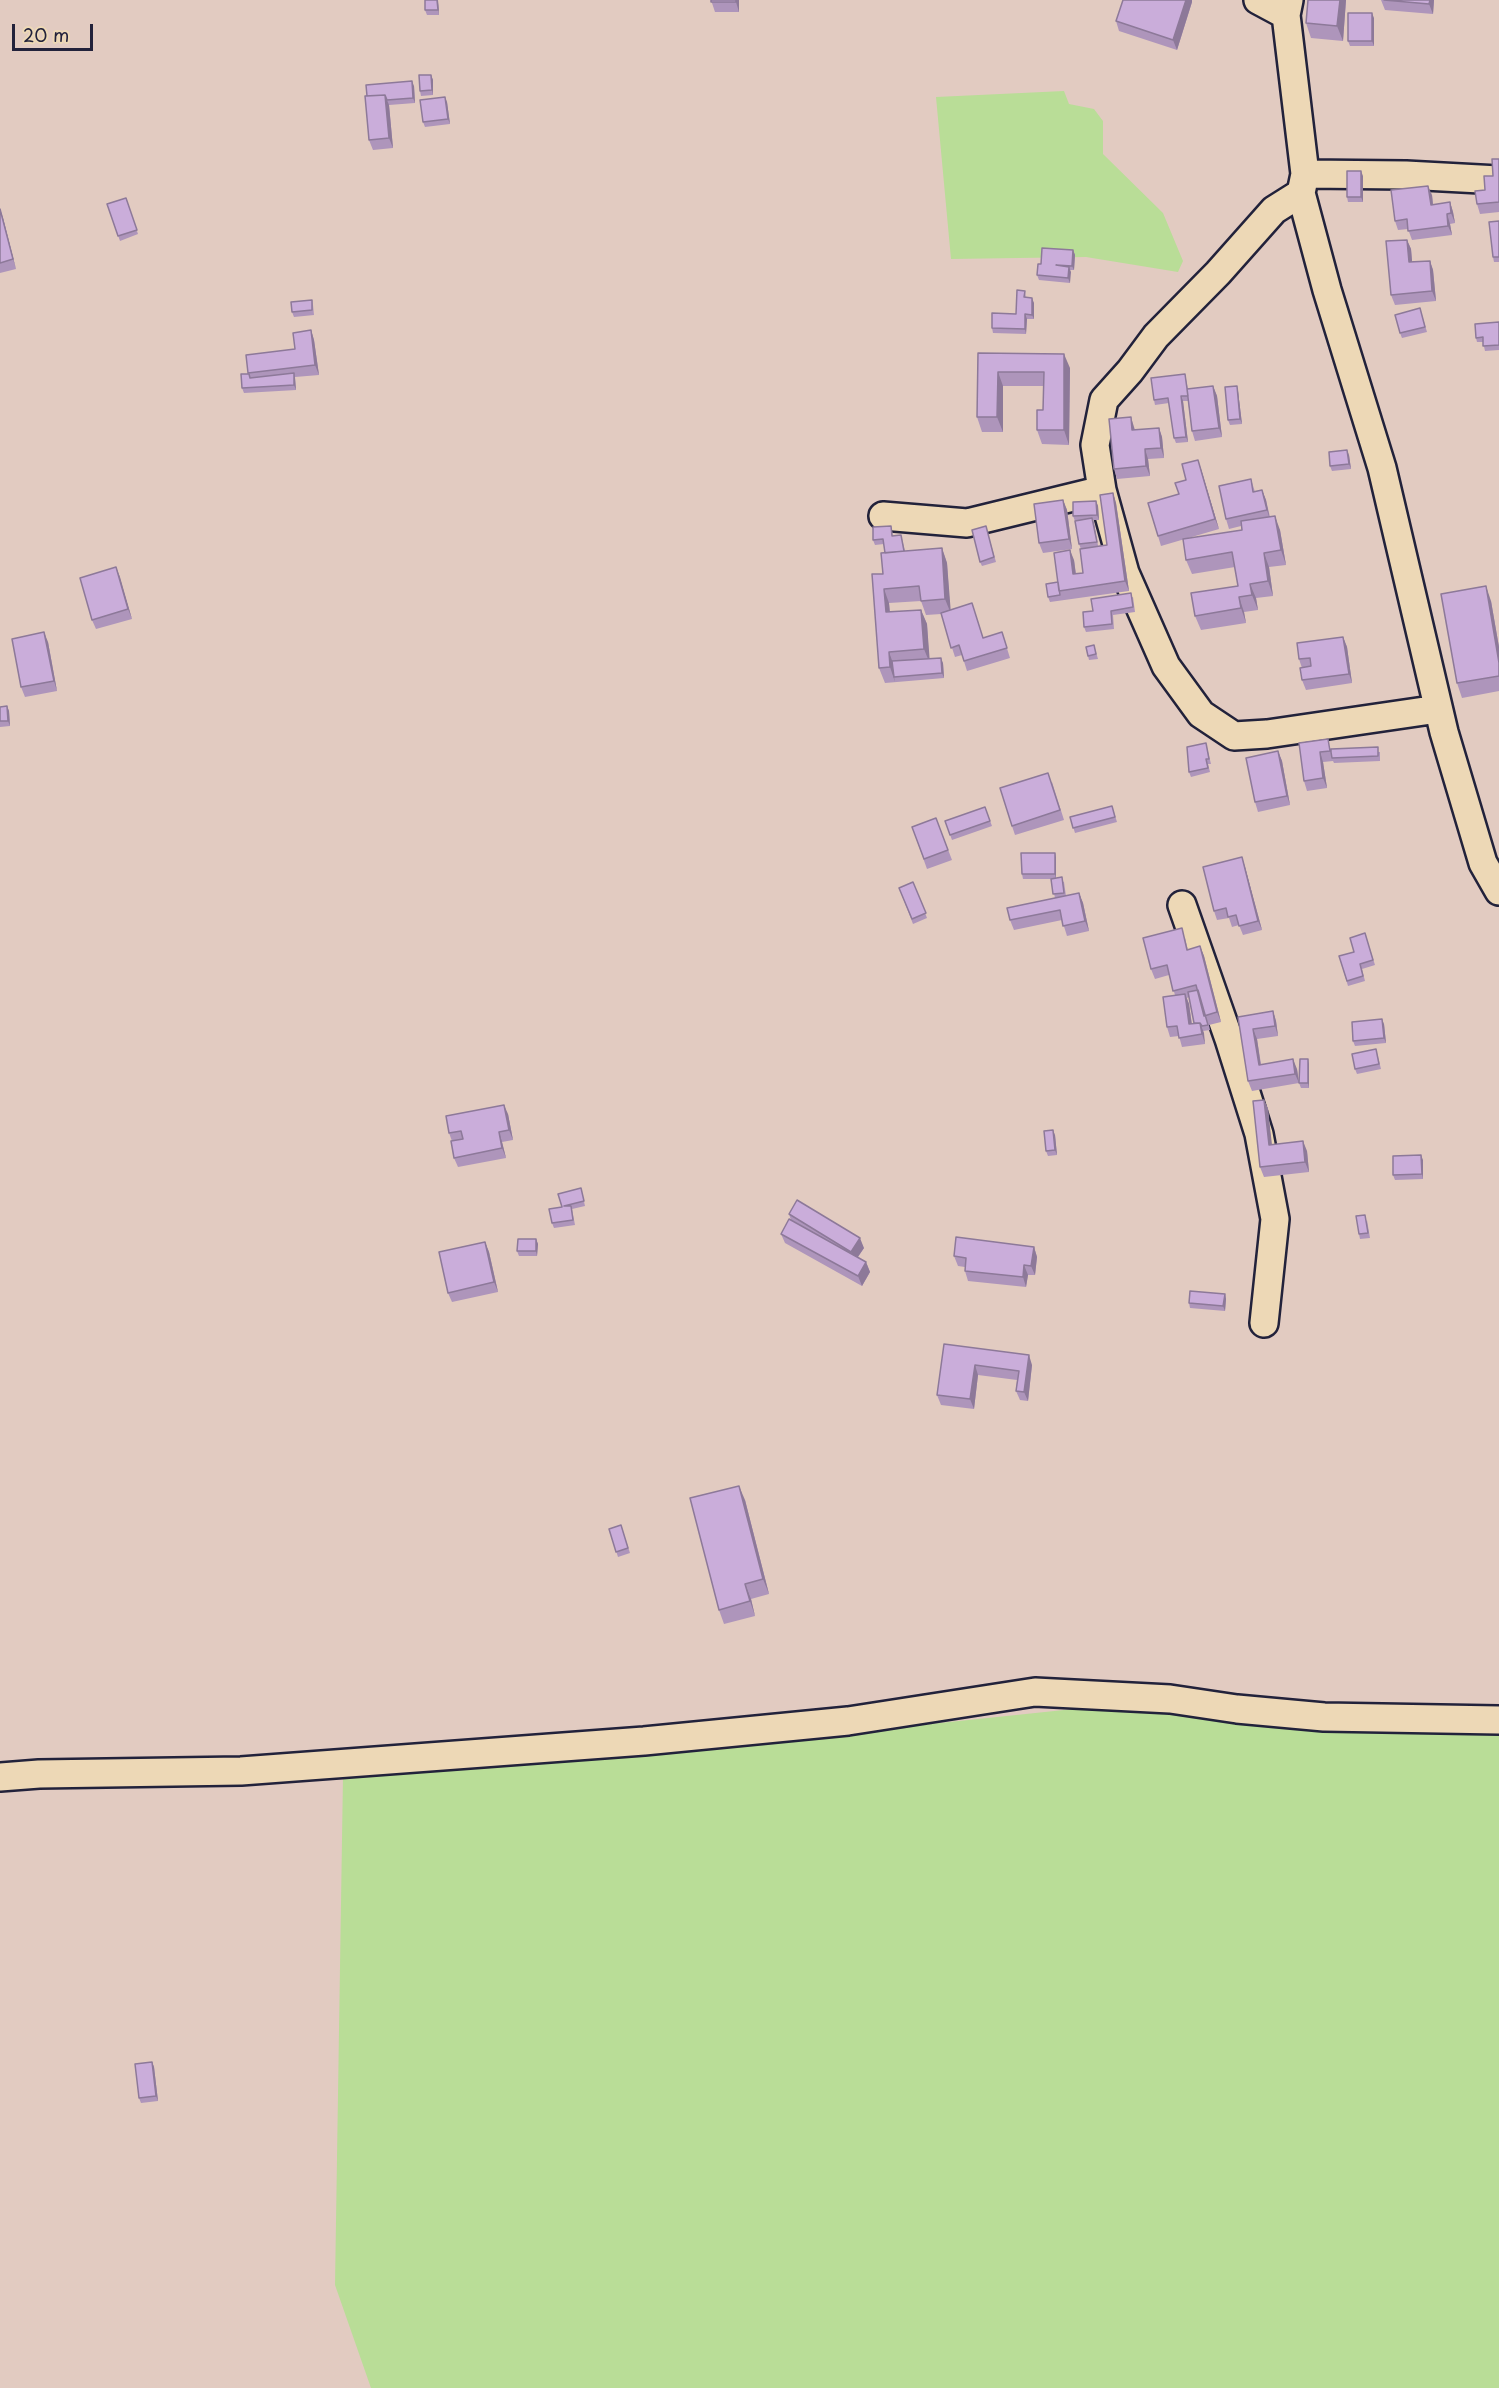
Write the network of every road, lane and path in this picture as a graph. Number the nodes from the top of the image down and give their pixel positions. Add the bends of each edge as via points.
1 (1258, 0) edge
2 (1288, 8) edge
3 (1499, 180) edge
4 (1303, 184) junction
5 (1102, 490) junction
6 (883, 516) dead end
7 (1438, 709) junction
8 (1499, 891) edge
9 (1182, 905) dead end
10 (1264, 1323) dead end
11 (1499, 1720) edge
12 (0, 1777) edge

1 - 2 street
2 - 4 street
3 - 4 street via 1406,175
4 - 5 street via 1156,336 1104,400 1095,445
4 - 7 street via 1327,290 1382,468
5 - 6 street via 967,523
5 - 7 street via 1125,573 1166,666 1200,714 1234,736
7 - 8 street via 1483,863
9 - 10 street via 1259,1134 1275,1219
11 - 12 street via 1324,1717 1170,1699 1035,1692 849,1721 644,1741 241,1771

